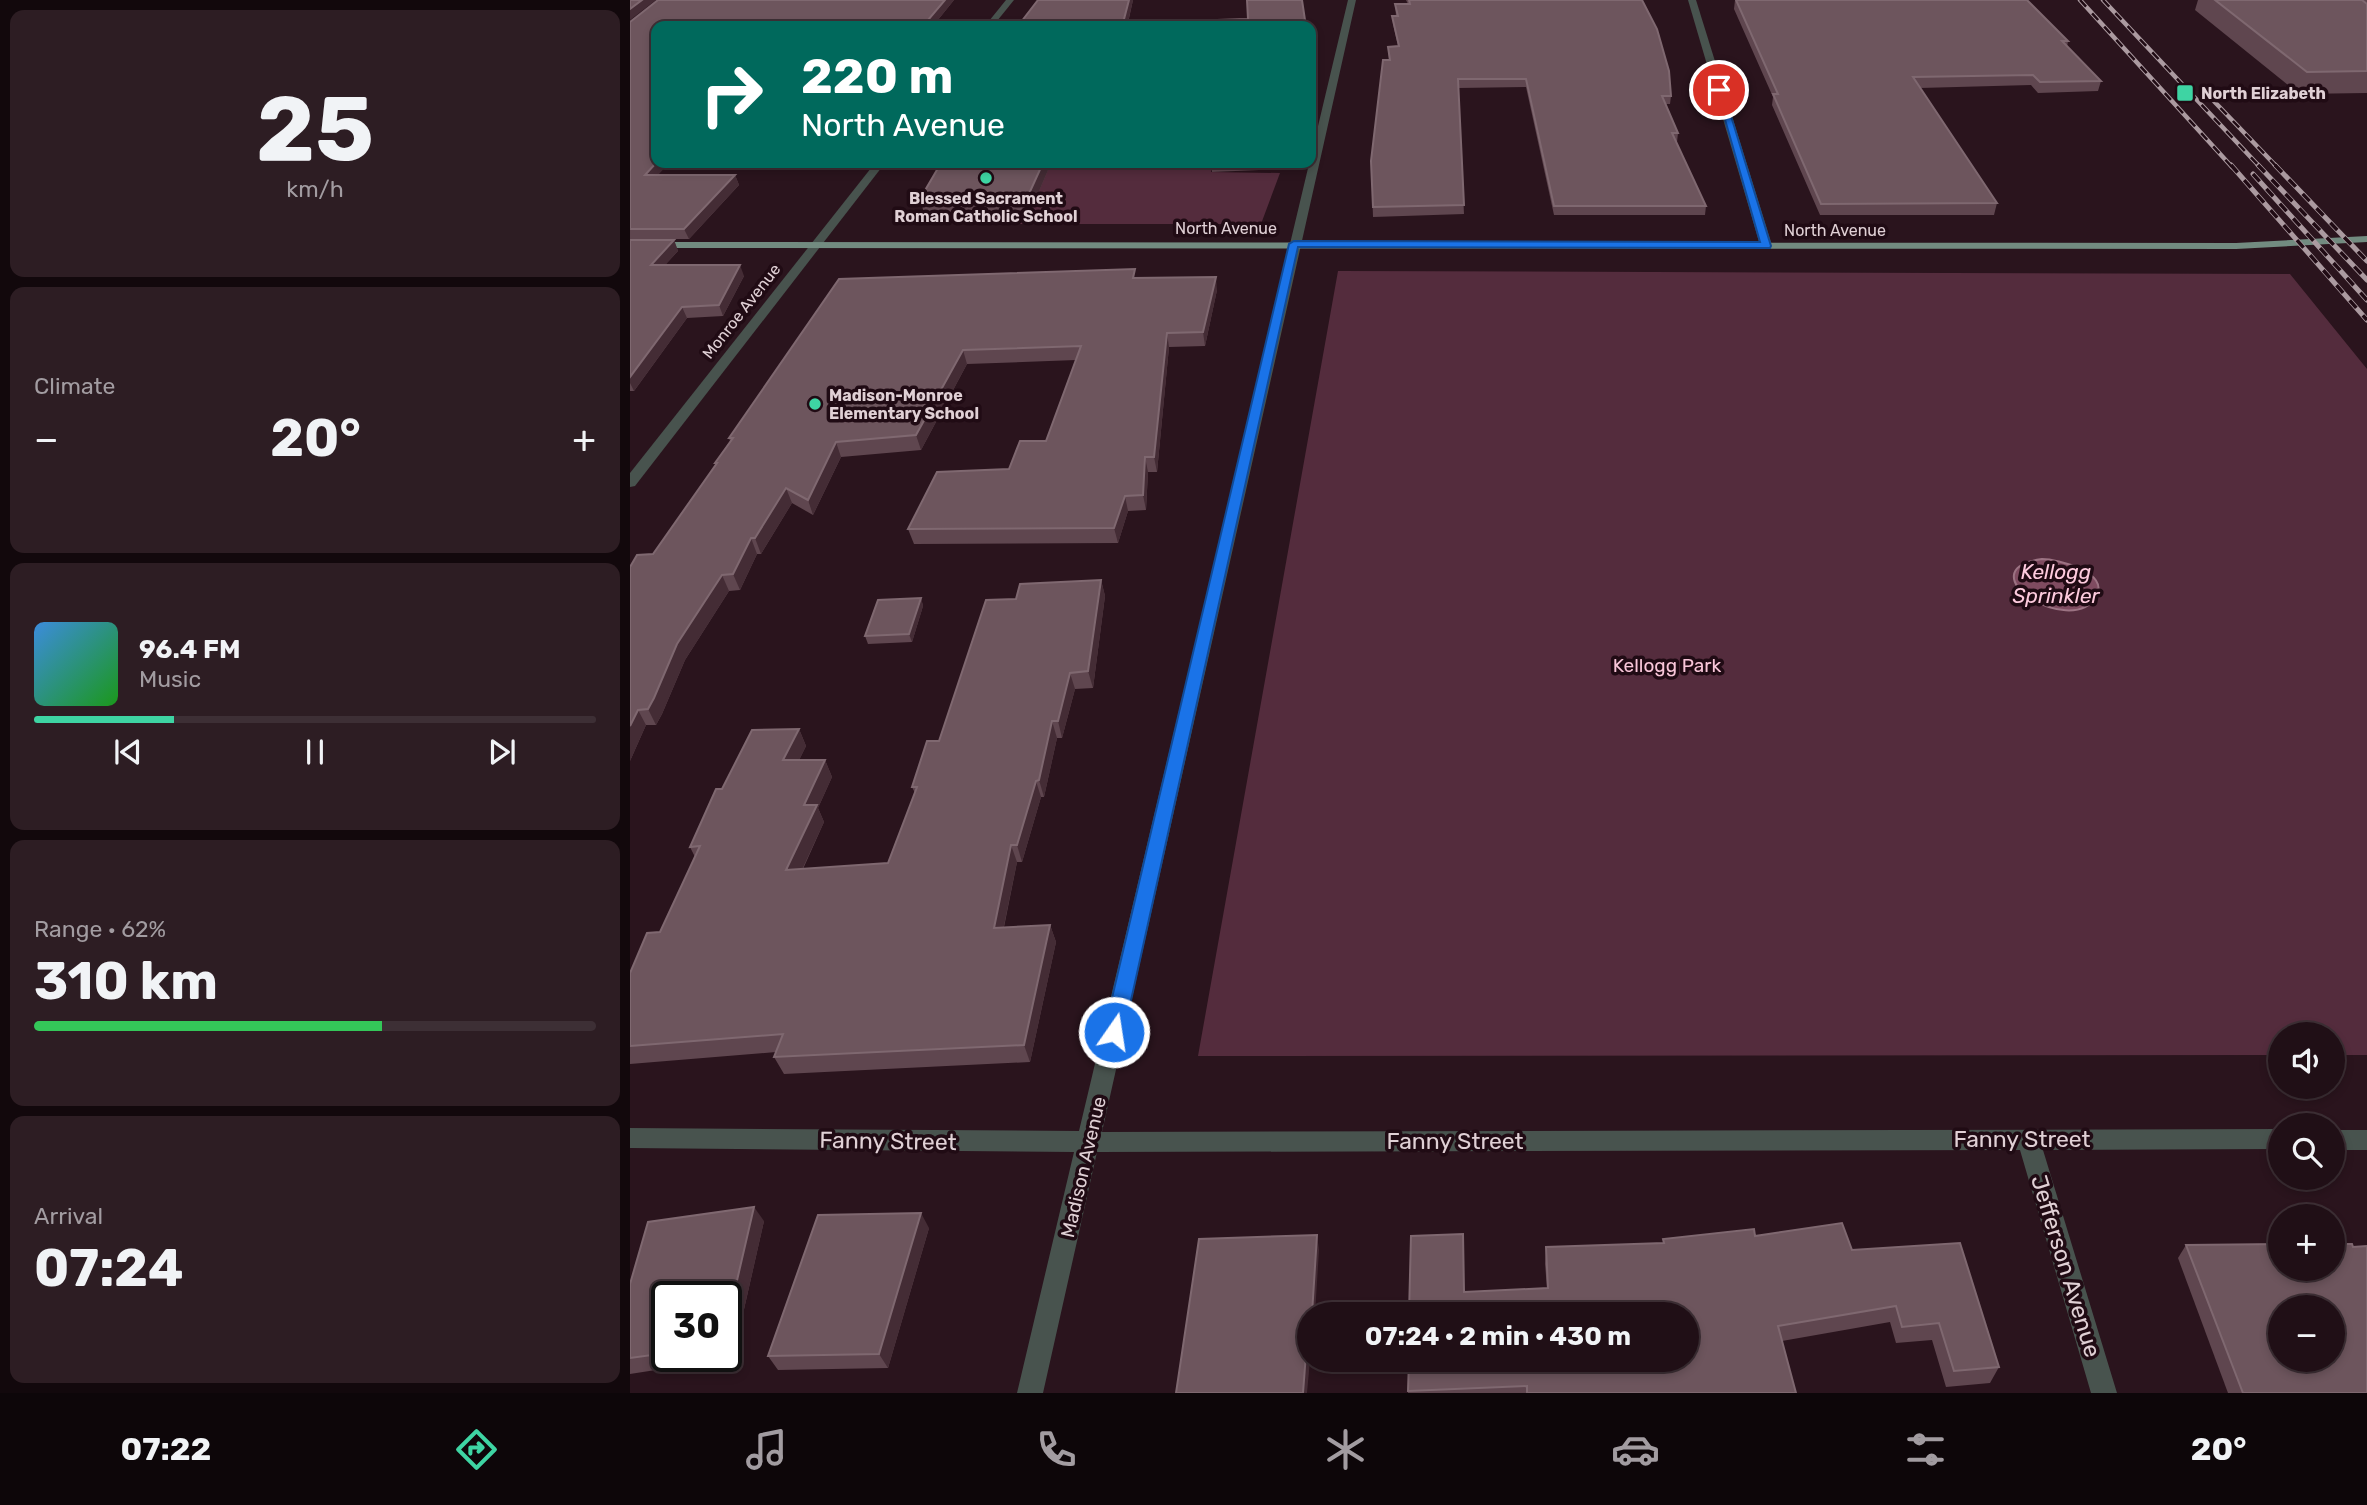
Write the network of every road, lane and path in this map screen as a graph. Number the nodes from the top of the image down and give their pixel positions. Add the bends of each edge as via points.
1 (1010, 0) edge
2 (1352, 0) edge
3 (1692, 0) edge
4 (993, 21) edge
5 (1316, 151) edge
6 (876, 168) edge
7 (1312, 168) edge
8 (2367, 239) edge
9 (630, 244) edge
10 (1294, 244) junction
11 (815, 245) junction
12 (1766, 246) junction
13 (630, 483) edge
14 (630, 1138) edge
15 (2028, 1139) junction
16 (2268, 1139) edge
17 (2345, 1140) edge
18 (2367, 1140) edge
19 (1089, 1142) junction
20 (1030, 1393) edge
21 (2105, 1393) edge

1 - 4 street
2 - 5 street, Madison Avenue
3 - 12 street
6 - 11 street, Monroe Avenue
7 - 10 street, Madison Avenue
8 - 12 main road, North Avenue via 2236,246
9 - 11 main road, North Avenue
10 - 11 main road, North Avenue
10 - 12 main road, North Avenue
10 - 19 street, Madison Avenue
11 - 13 street, Monroe Avenue
14 - 19 street, Fanny Street
15 - 16 street, Fanny Street
15 - 19 street, Fanny Street
15 - 21 street, Jefferson Avenue
17 - 18 street
19 - 20 street, Madison Avenue

